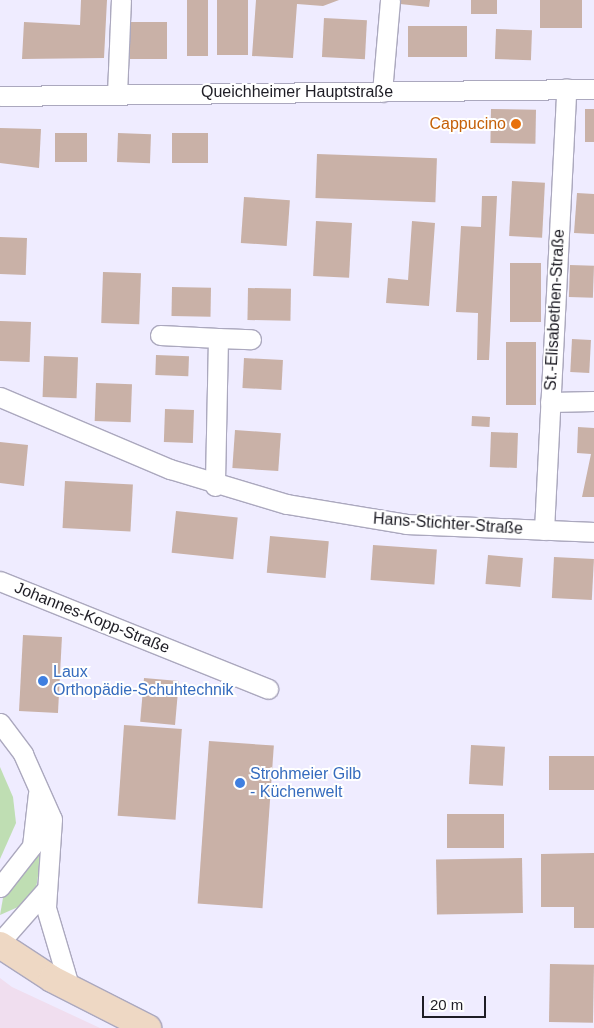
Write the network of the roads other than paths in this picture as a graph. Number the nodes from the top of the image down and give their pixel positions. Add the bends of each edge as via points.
1 (121, 0) edge
2 (390, 0) edge
3 (594, 89) edge
4 (566, 90) junction
5 (382, 92) junction
6 (117, 94) junction
7 (0, 96) edge
8 (160, 335) dead end
9 (218, 338) junction
10 (251, 339) dead end
11 (0, 397) edge
12 (550, 402) junction
13 (594, 402) edge
14 (215, 486) junction
15 (544, 530) junction
16 (594, 532) edge
17 (0, 580) edge
18 (268, 689) dead end
19 (0, 723) edge
20 (38, 784) junction
21 (0, 888) edge
22 (44, 891) junction
23 (0, 943) edge
24 (70, 989) junction
25 (148, 1028) edge

1 - 6 street
2 - 5 street
3 - 4 street, Queichheimer Hauptstraße
4 - 5 street, Queichheimer Hauptstraße
4 - 12 street, St.-Elisabethen-Straße
5 - 6 street, Queichheimer Hauptstraße
6 - 7 street, Queichheimer Hauptstraße
8 - 9 street
9 - 10 street
9 - 14 street
11 - 14 street, Hans-Stichter-Straße
12 - 13 street
12 - 15 street, St.-Elisabethen-Straße
14 - 15 street, Hans-Stichter-Straße via 376,520
15 - 16 street, Hans-Stichter-Straße
17 - 18 street, Johannes-Kopp-Straße
19 - 20 street
20 - 21 street via 32,846
20 - 22 street via 53,829
22 - 23 street
22 - 24 street via 49,928
23 - 24 main road
24 - 25 main road

